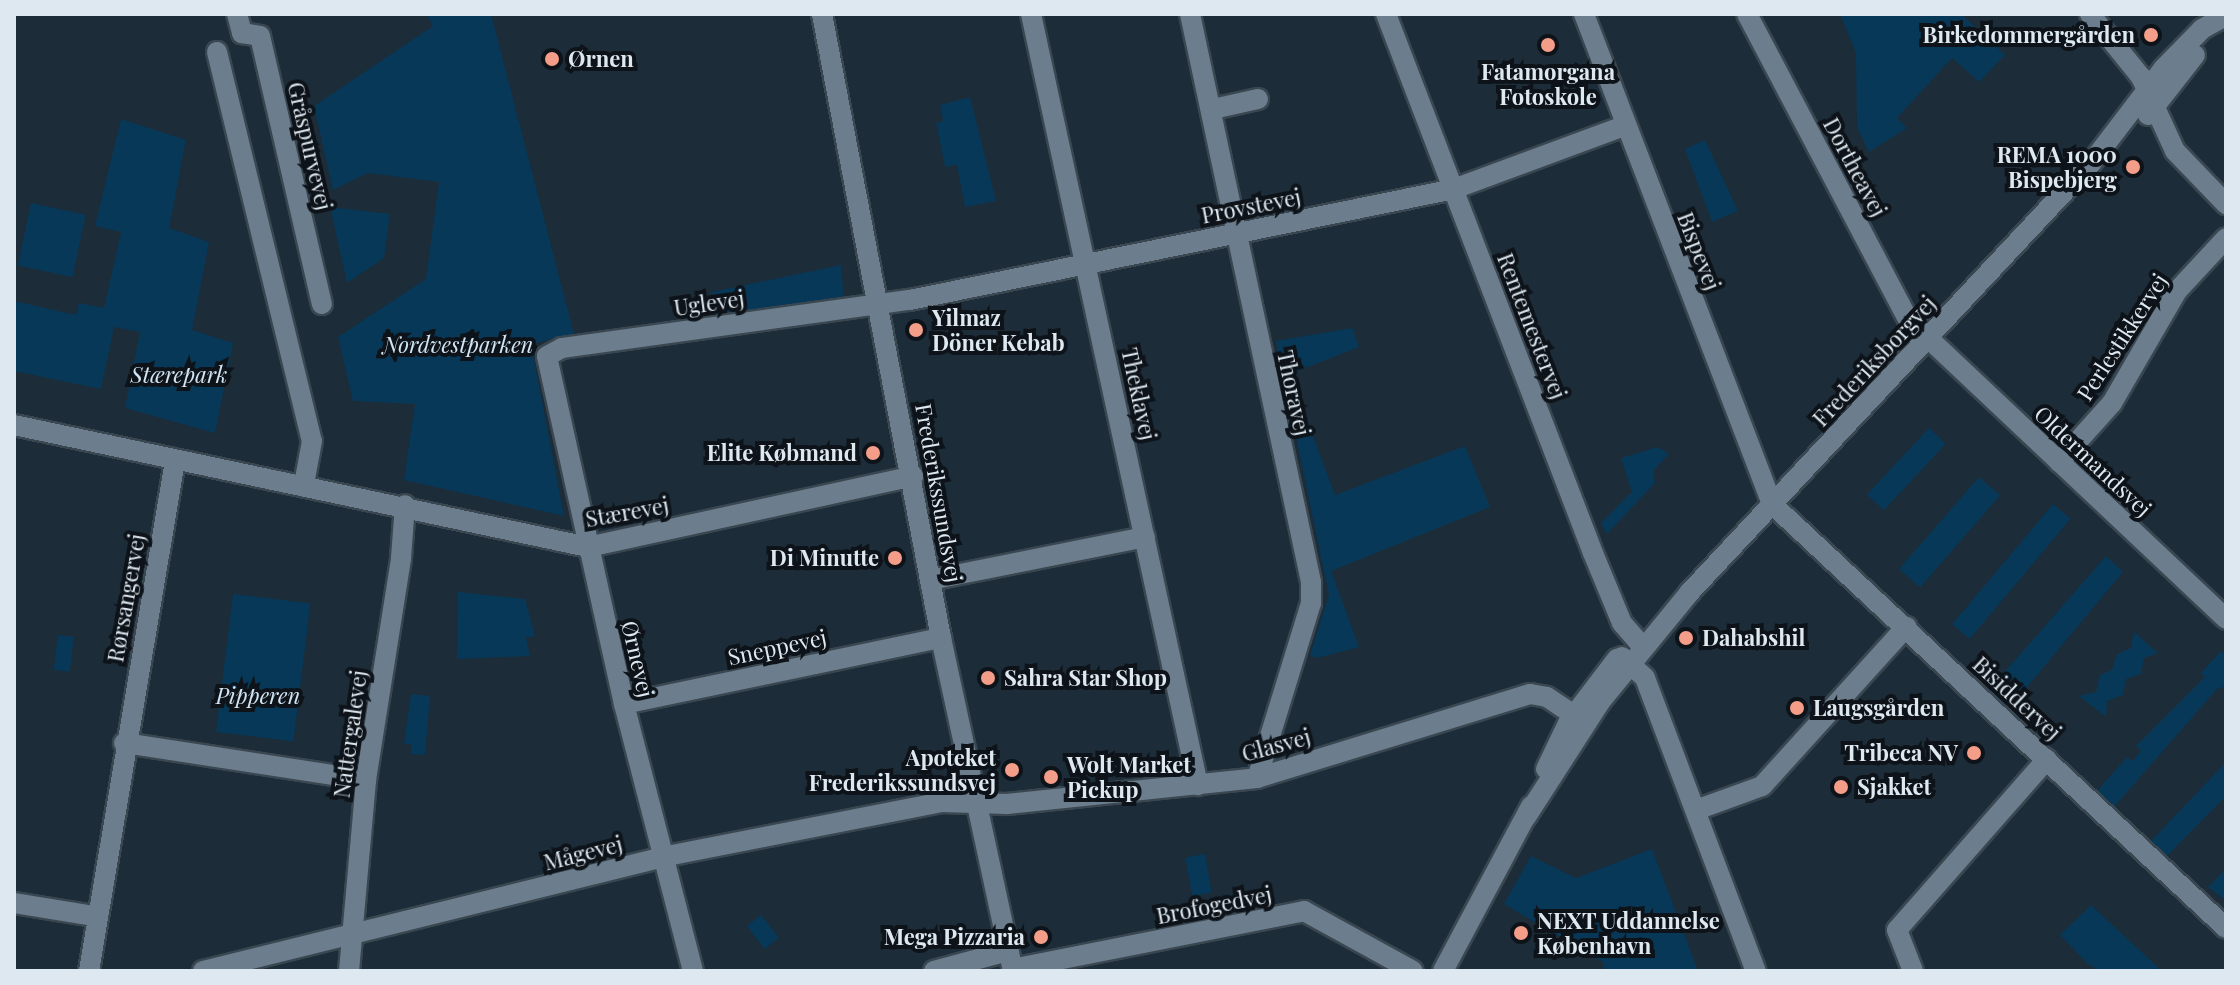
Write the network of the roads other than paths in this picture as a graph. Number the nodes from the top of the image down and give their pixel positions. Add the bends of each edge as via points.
1 (237, 14) edge
2 (1031, 14) edge
3 (1190, 14) edge
4 (1386, 14) edge
5 (1584, 14) edge
6 (1747, 14) edge
7 (2090, 14) edge
8 (821, 17) edge
9 (2225, 18) edge
10 (217, 52) dead end
11 (1258, 99) dead end
12 (2153, 100) junction
13 (1213, 109) junction
14 (1624, 126) junction
15 (1454, 189) junction
16 (2226, 204) edge
17 (1238, 233) junction
18 (2226, 238) edge
19 (1086, 263) junction
20 (322, 304) dead end
21 (879, 304) junction
22 (1927, 339) junction
23 (547, 356) joint
24 (14, 425) edge
25 (175, 461) junction
26 (2059, 462) junction
27 (913, 476) junction
28 (304, 484) junction
29 (1772, 504) junction
30 (405, 505) junction
31 (1145, 537) junction
32 (588, 547) junction
33 (930, 580) junction
34 (2226, 619) edge
35 (1906, 627) junction
36 (941, 638) junction
37 (1632, 652) junction
38 (624, 704) junction
39 (1574, 715) junction
40 (124, 743) junction
41 (2047, 759) junction
42 (1257, 778) junction
43 (366, 780) junction
44 (1198, 785) junction
45 (978, 802) junction
46 (1696, 810) junction
47 (1526, 817) junction
48 (667, 856) junction
49 (14, 903) edge
50 (94, 916) junction
51 (2226, 928) edge
52 (354, 934) junction
53 (1011, 964) edge
54 (89, 971) edge
55 (203, 971) edge
56 (349, 971) edge
57 (693, 971) edge
58 (934, 971) edge
59 (1413, 971) edge
60 (1443, 971) edge
61 (1756, 971) edge
62 (1913, 971) edge

1 - 20 street, Gråspurvevej via 242,33 260,36
2 - 19 street, Theklavej
3 - 13 street, Thoravej
4 - 15 street, Rentemestervej
5 - 14 street, Bispevej
6 - 22 street, Dortheavej via 1908,319
7 - 12 street
8 - 21 street, Frederikssundsvej
9 - 12 street, Frederiksborgvej via 2202,29
10 - 28 street via 312,441
11 - 13 street
12 - 16 street via 2175,151
12 - 22 street, Frederiksborgvej
13 - 17 street, Thoravej
14 - 15 street, Provstevej
14 - 29 street, Bispevej
15 - 17 street, Provstevej
15 - 37 street, Rentemestervej
17 - 19 street, Provstevej
17 - 42 street, Thoravej via 1311,582 1311,603
18 - 26 street, Perlestikkervej via 2177,291 2112,403
19 - 21 street, Provstevej
19 - 31 street, Theklavej
21 - 23 street, Uglevej via 562,348
21 - 27 street, Frederikssundsvej
22 - 26 street, Oldermandsvej
22 - 29 street, Frederiksborgvej
23 - 32 street, Ørnevej
24 - 25 street, Stærevej
25 - 28 street, Stærevej
25 - 40 street, Rørsangervej
26 - 34 street, Oldermandsvej
27 - 32 street, Stærevej
27 - 33 street, Frederikssundsvej
28 - 30 street, Stærevej
29 - 35 street, Bisiddervej
29 - 37 street, Frederiksborgvej
30 - 32 street, Stærevej
30 - 43 street, Nattergalevej via 400,570
31 - 33 street
31 - 44 street, Theklavej
32 - 38 street, Ørnevej
33 - 36 street, Frederikssundsvej
35 - 41 street, Bisiddervej
35 - 46 street via 1762,786
36 - 38 street, Sneppevej
36 - 45 street, Frederikssundsvej
37 - 39 street, Frederiksborgvej
37 - 46 street, Rentemestervej
37 - 47 street, Frederiksborgvej
38 - 48 street, Ørnevej
39 - 42 street, Glasvej via 1547,697 1530,694
39 - 47 street, Frederiksborgvej
40 - 43 street
40 - 50 street, Rørsangervej
41 - 51 street, Bisiddervej
41 - 62 street via 1897,930
42 - 44 street, Glasvej
43 - 52 street, Nattergalevej
44 - 45 street, Glasvej via 1007,804
45 - 48 street, Mågevej via 941,802
45 - 53 street, Frederikssundsvej
46 - 61 street, Rentemestervej
47 - 60 street, Frederiksborgvej
48 - 52 street, Mågevej
48 - 57 street, Ørnevej
49 - 50 street
50 - 54 street, Rørsangervej
52 - 55 street, Mågevej
52 - 56 street, Nattergalevej
53 - 58 street, Brofogedvej
53 - 59 street, Brofogedvej via 1304,911

